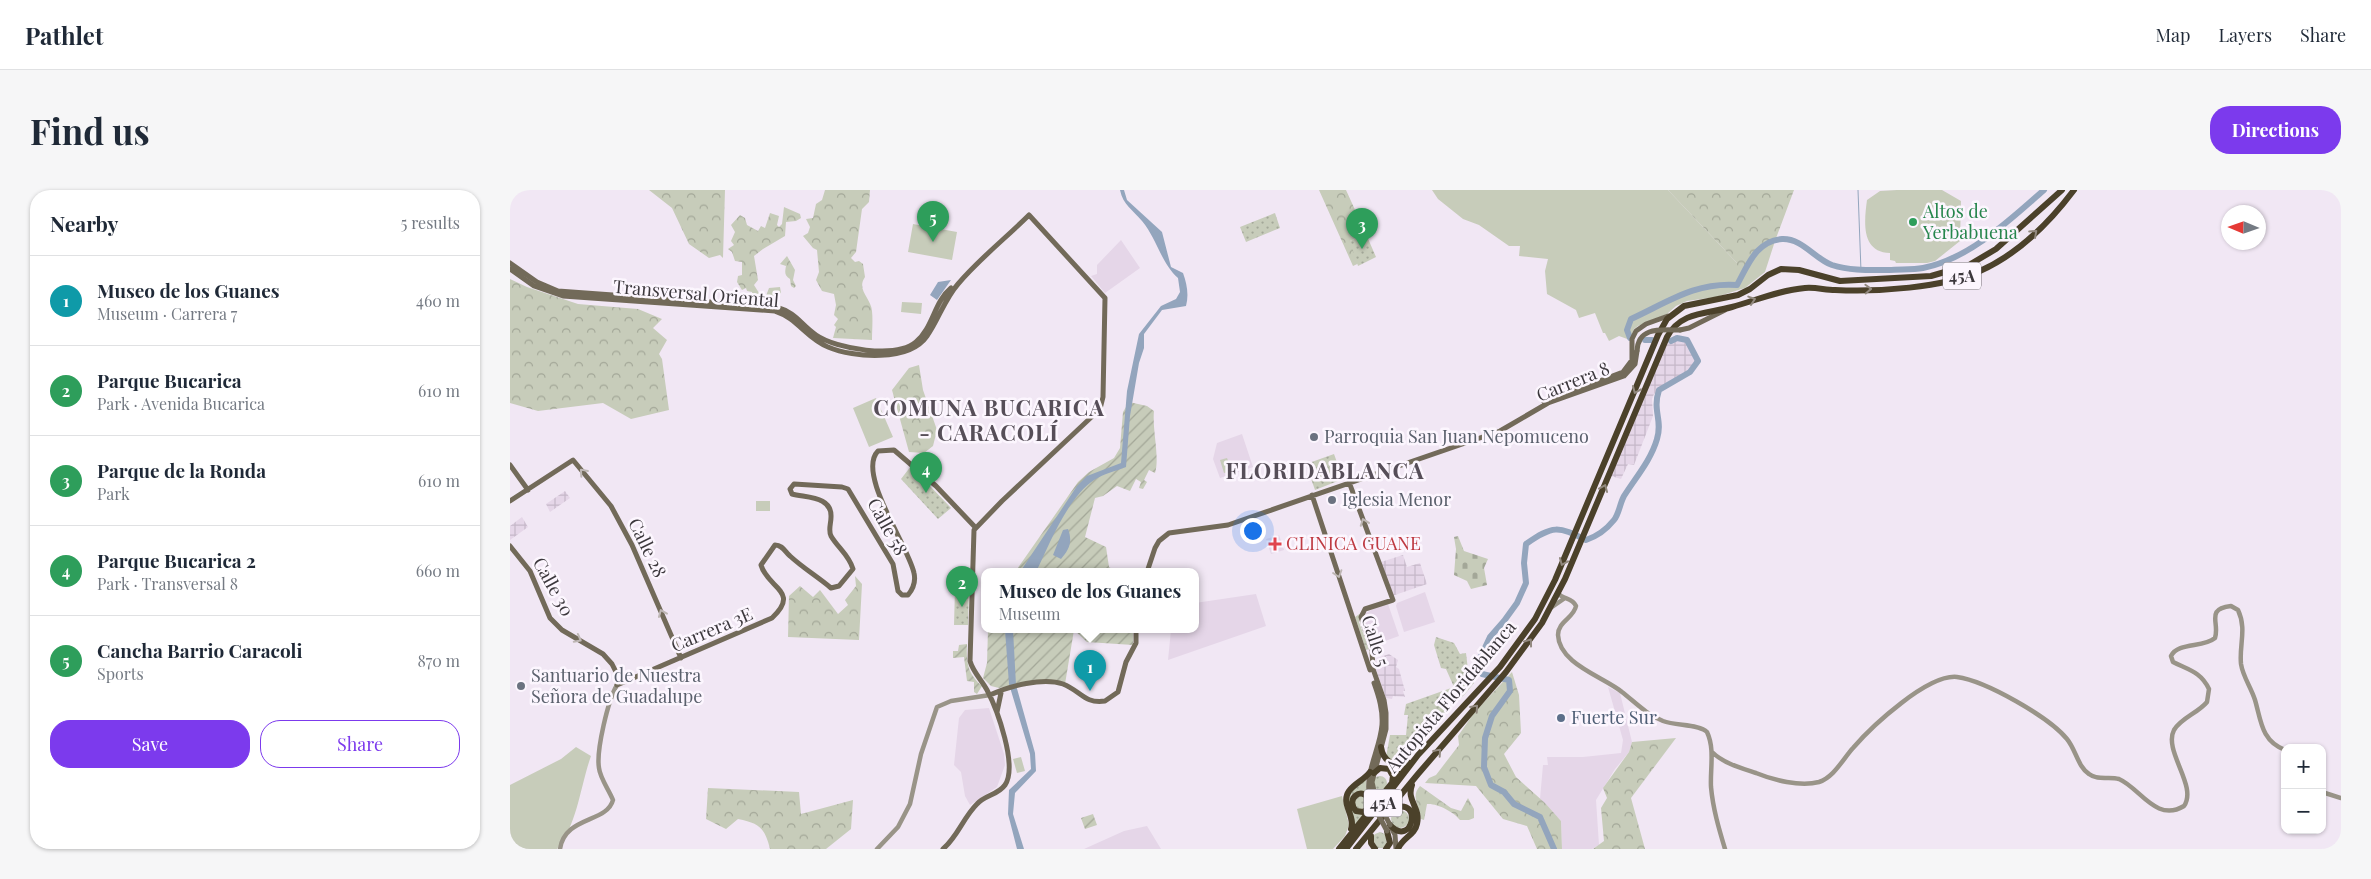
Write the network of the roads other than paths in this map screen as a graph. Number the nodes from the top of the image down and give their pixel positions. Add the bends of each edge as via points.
1 (2062, 190) edge
2 (2074, 190) edge
3 (510, 263) edge
4 (510, 269) edge
5 (666, 300) junction
6 (1731, 307) junction
7 (1672, 315) junction
8 (1644, 325) junction
9 (1660, 332) junction
10 (1634, 351) junction
11 (1513, 424) junction
12 (510, 465) edge
13 (1350, 482) junction
14 (528, 490) junction
15 (1312, 495) junction
16 (510, 501) edge
17 (975, 527) junction
18 (510, 546) edge
19 (1148, 568) edge
20 (1558, 593) junction
21 (1565, 598) junction
22 (784, 604) joint
23 (1549, 610) junction
24 (1136, 633) edge
25 (681, 658) junction
26 (619, 683) junction
27 (983, 683) junction
28 (1000, 692) junction
29 (991, 695) junction
30 (981, 697) junction
31 (996, 712) junction
32 (1381, 747) junction
33 (2281, 748) edge
34 (1712, 752) junction
35 (1418, 755) junction
36 (1409, 762) junction
37 (1372, 772) junction
38 (1421, 772) junction
39 (1391, 784) junction
40 (1412, 785) junction
41 (2326, 793) edge
42 (1372, 797) junction
43 (2341, 798) edge
44 (1370, 808) junction
45 (1394, 808) junction
46 (1389, 828) junction
47 (1350, 834) junction
48 (1371, 836) junction
49 (560, 849) edge
50 (877, 849) edge
51 (943, 849) edge
52 (1341, 849) edge
53 (1356, 849) edge
54 (1362, 849) edge
55 (1375, 849) edge
56 (1386, 849) edge
57 (1395, 849) edge
58 (1726, 849) edge

1 - 7 highway, 45A via 1996,249 1969,265 1930,276 1840,281 1799,270 1781,269 1738,295 1692,303
6 -> 2 highway, 45A via 1791,290 1932,286 1980,271 2020,245
3 - 5 main road, Transversal Oriental via 537,282 558,290
4 - 5 main road, Transversal Oriental via 534,286 563,296
5 - 17 main road, Transversal Oriental via 776,307 797,316 816,336 832,343 888,351 909,347 932,319 941,300 1030,215 1105,298 1102,402 1093,416
6 - 10 main road, Carrera 8, bridge via 1689,328 1647,332
20 -> 6 highway, Autopista Floridablanca / 45A via 1667,337 1674,326 1689,316
7 - 8 main road
7 - 9 highway, 45A
8 - 9 main road
8 - 10 main road, Carrera 8 via 1634,335
9 -> 35 highway, Autopista Floridablanca / 45A via 1555,580 1534,619 1490,679
10 - 11 main road, Carrera 8 via 1630,365 1623,372 1550,399
10 - 11 main road, Carrera 8 via 1633,368 1624,376 1548,403
11 - 13 main road, Carrera 8
12 - 14 main road
13 - 15 main road, Carrera 8
32 -> 13 main road, Calle 5 via 1386,713 1362,620 1365,610 1392,600
14 - 16 main road
25 -> 14 main road, Calle 28 via 632,545 611,506 573,460
15 - 19 main road, Carrera 8 via 1228,525 1169,533 1154,548
15 -> 37 main road, Calle 5 via 1381,700 1381,733
17 - 22 main road, Calle 58 via 936,486 894,450 878,451 873,466 880,496 914,573 915,583 908,595 902,594 898,590 892,564 848,489 794,484 790,489 792,494 820,499 828,504 832,517 830,533 846,554 852,569 835,588 831,588 778,545 761,566 784,597
17 - 27 main road via 970,661
18 -> 26 main road, Calle 30 via 530,571 546,612 555,624 598,650 612,664
20 - 21 street
20 - 23 highway, Autopista Floridablanca / 45A
21 - 23 street
21 - 34 street via 1574,602 1575,610 1560,626 1558,636 1571,659 1622,692 1646,713 1671,724 1704,728 1710,737
22 - 25 main road, Carrera 3E via 764,624
38 -> 23 highway, Autopista Floridablanca / 45A via 1506,672
24 - 28 main road via 1136,643 1126,662 1118,692 1105,701 1085,699 1054,682
25 - 26 main road, Carrera 3E
26 - 49 street, Calle 30 via 606,709 598,759 598,768 613,800 605,811 574,825
27 - 28 main road
27 - 29 main road
27 - 30 street
28 - 29 main road
28 - 31 main road
29 - 30 street
29 - 31 main road
30 - 50 street via 951,701 937,707 921,754 913,798 898,828
31 - 51 main road via 1008,760 1008,780 999,791 976,805
32 - 36 highway via 1384,757 1392,764
32 - 37 main road, Calle 5
33 - 34 street via 2271,742 2259,722 2255,700 2242,670 2242,623 2238,610 2230,606 2220,608 2215,615 2216,634 2212,641 2181,648 2171,656 2173,662 2196,672 2209,689 2207,702 2180,723 2172,734 2172,747 2187,795 2184,806 2177,809 2156,808 2118,779 2091,776 2082,767 2066,737 2050,724 1990,688 1957,678 1935,681 1904,702 1864,736 1833,772 1818,782 1763,776 1721,760
34 - 58 street via 1714,808
35 - 36 highway, 45A
35 - 52 highway, Autopista Floridablanca / 45A
36 - 39 highway, 45A
37 - 39 highway via 1389,769 1393,776
37 - 42 main road, Calle 5 via 1368,786
37 - 47 highway via 1347,795 1346,804 1353,822
38 - 40 highway, 45A
38 - 53 highway, Autopista Floridablanca / 45A
39 - 44 highway, 45A
40 - 45 highway, 45A
40 - 57 highway via 1409,795 1417,811 1418,824
41 - 43 street
42 - 44 highway via 1361,793 1354,796 1352,803 1354,810 1359,812
42 - 46 main road, bridge
44 - 47 highway, 45A
45 - 46 highway via 1404,806 1413,822 1403,831
45 - 48 highway, 45A
46 - 56 highway via 1390,843
46 - 57 main road
47 - 52 highway, 45A
48 - 54 highway, 45A
48 - 55 highway

